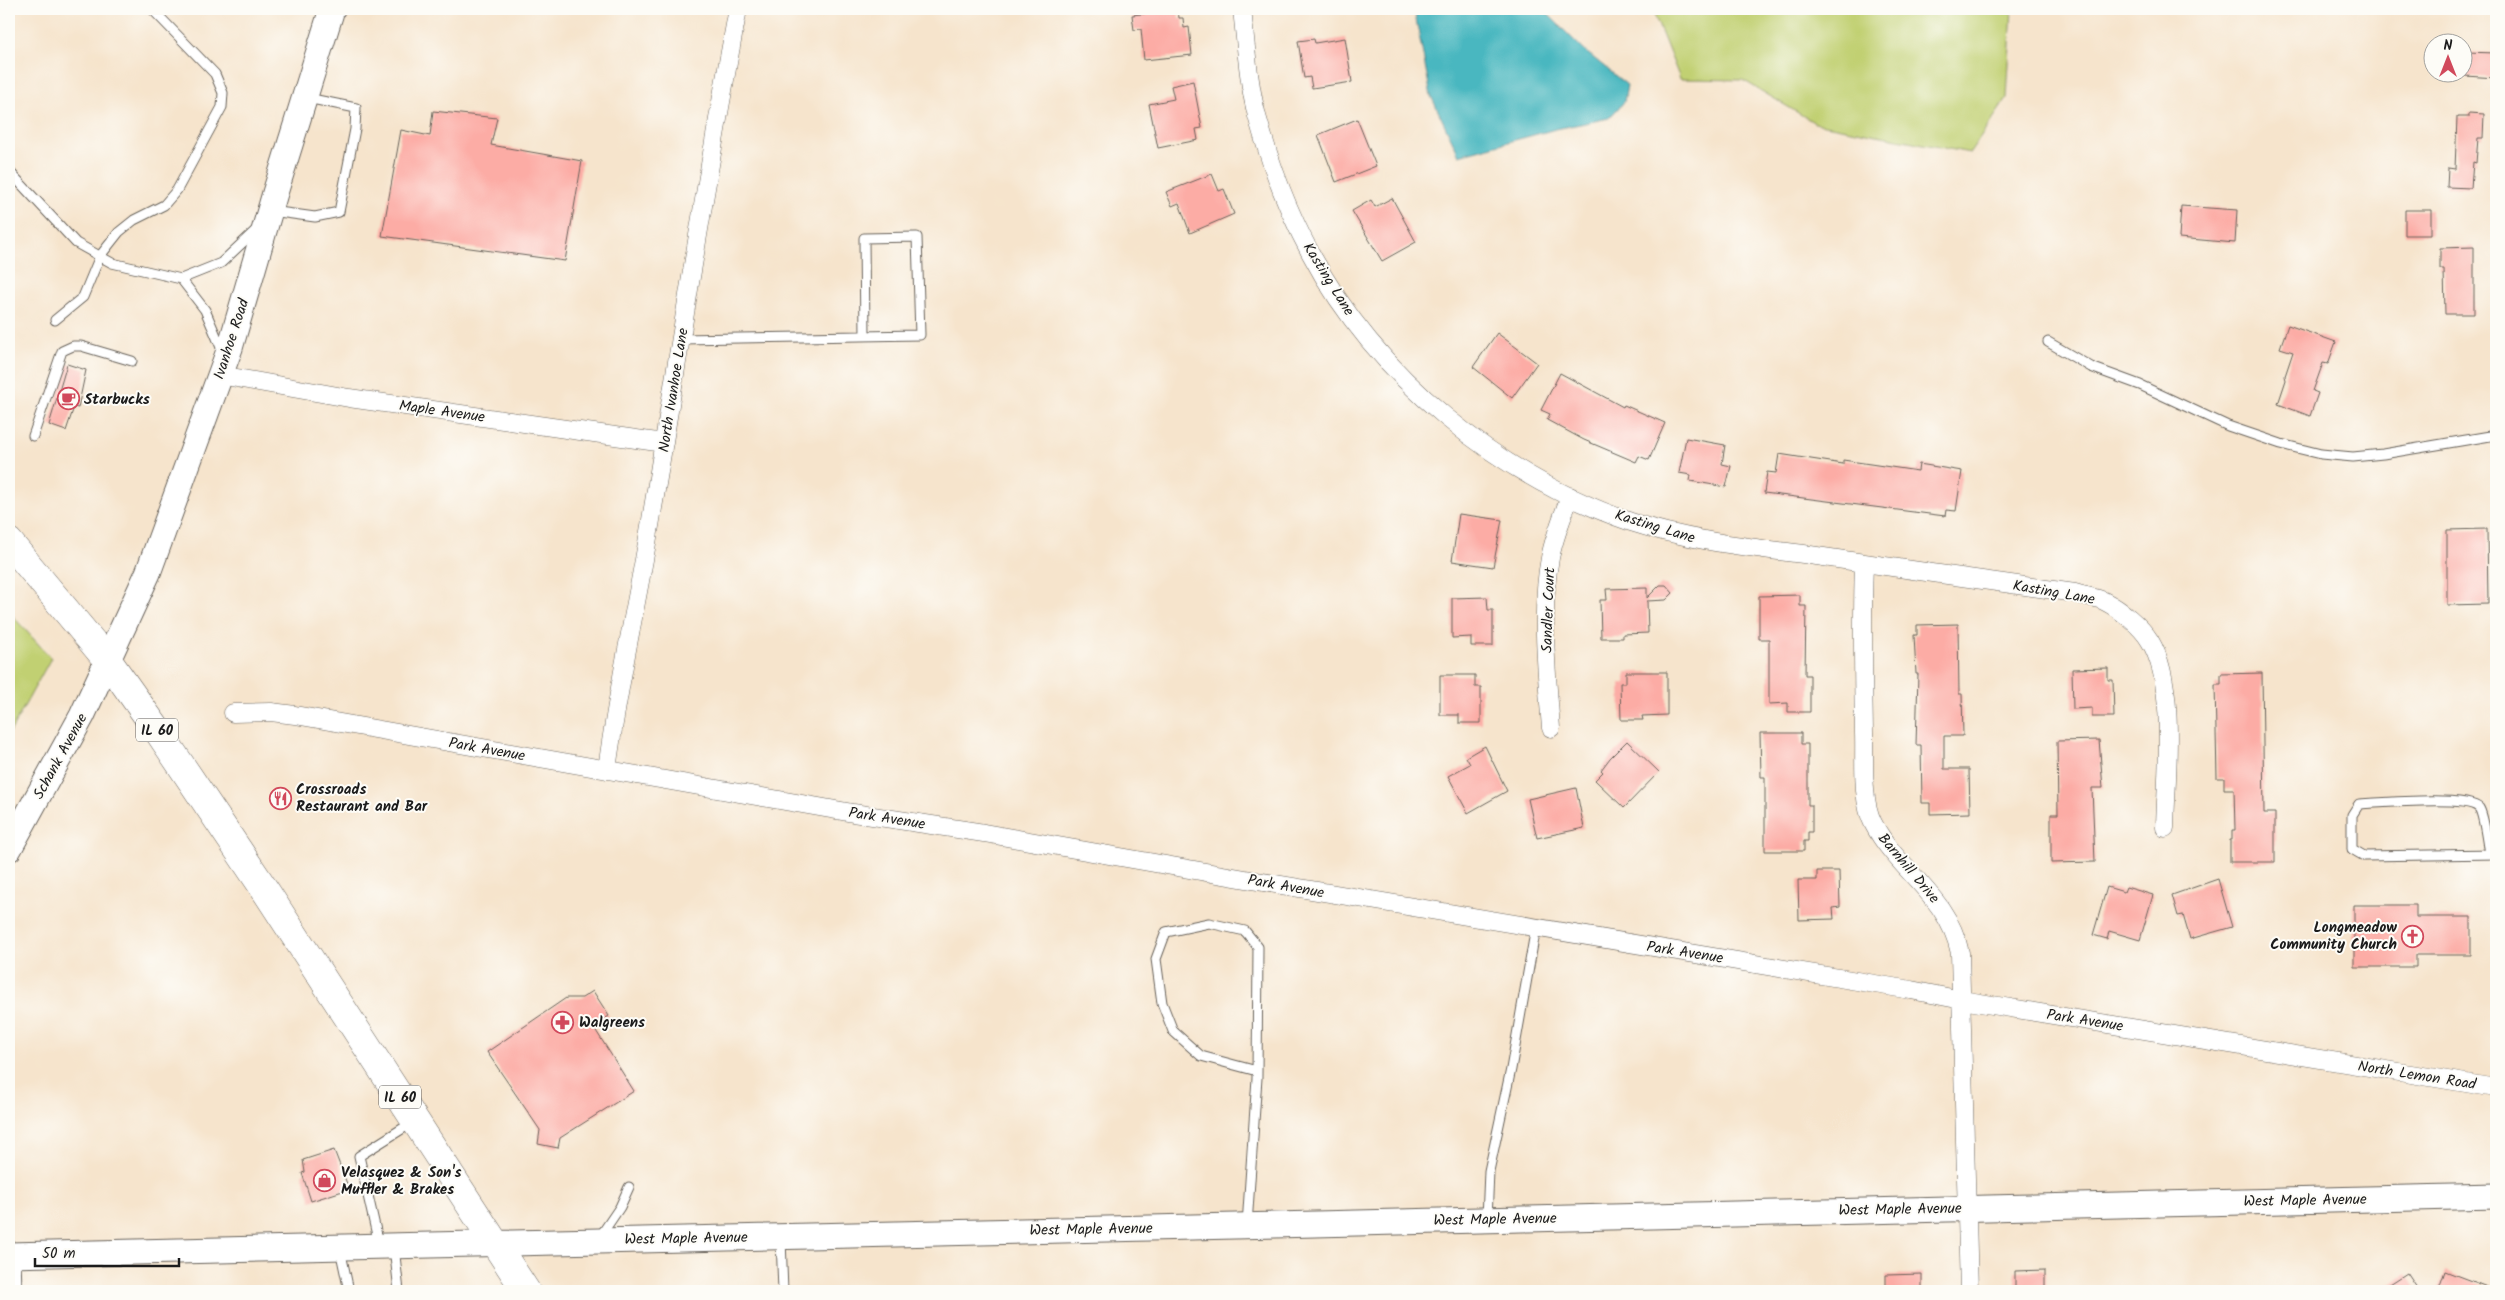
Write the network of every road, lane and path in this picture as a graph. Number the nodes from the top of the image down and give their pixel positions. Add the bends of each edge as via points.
1 (152, 9) edge
2 (332, 9) edge
3 (738, 9) edge
4 (1242, 9) edge
5 (304, 97) junction
6 (9, 171) edge
7 (268, 215) junction
8 (100, 256) junction
9 (180, 279) junction
10 (55, 320) dead end
11 (865, 336) junction
12 (681, 339) junction
13 (2048, 342) dead end
14 (132, 361) dead end
15 (223, 367) junction
16 (2496, 435) edge
17 (32, 436) dead end
18 (664, 443) junction
19 (1570, 496) junction
20 (9, 542) edge
21 (1864, 563) junction
22 (109, 662) junction
23 (234, 713) dead end
24 (1551, 728) dead end
25 (607, 770) junction
26 (2165, 828) dead end
27 (9, 849) edge
28 (2493, 854) edge
29 (1536, 928) junction
30 (1962, 1000) junction
31 (2338, 1062) joint
32 (1257, 1071) junction
33 (2496, 1088) edge
34 (415, 1121) junction
35 (629, 1187) dead end
36 (2496, 1196) edge
37 (1967, 1207) junction
38 (1487, 1219) junction
39 (1247, 1225) junction
40 (781, 1236) junction
41 (598, 1240) junction
42 (494, 1243) junction
43 (386, 1245) junction
44 (340, 1247) junction
45 (13, 1255) edge
46 (17, 1291) edge
47 (350, 1291) edge
48 (399, 1291) edge
49 (526, 1291) edge
50 (783, 1291) edge
51 (1969, 1291) edge

1 - 8 lane via 215,74 223,93 222,107 177,190 164,204 125,227
2 - 5 main road, Ivanhoe Road
3 - 12 street, North Ivanhoe Lane
4 - 19 street, Kasting Lane via 1257,116 1279,185 1311,254 1350,314 1407,383 1453,424 1498,456
5 - 7 main road, Ivanhoe Road
5 - 7 lane via 356,108 339,212 316,217
6 - 8 lane via 76,243
7 - 9 lane via 221,263
7 - 15 main road, Ivanhoe Road
8 - 9 lane via 112,263
8 - 10 lane via 83,297
9 - 15 lane via 204,310
11 - 11 lane via 920,335 917,236 864,238
11 - 12 lane
12 - 18 street, North Ivanhoe Lane
13 - 16 lane via 2091,367 2140,385 2228,426 2321,454 2353,457 2383,454
14 - 17 lane via 81,346 62,351
15 - 18 street, Maple Avenue via 349,398
15 - 22 main road, Ivanhoe Road via 148,573
18 - 25 street, North Ivanhoe Lane
19 - 21 street, Kasting Lane via 1631,522 1695,539
19 - 24 street, Sandler Court via 1550,557 1546,584
20 - 22 main road, IL 60
21 - 26 street, Kasting Lane via 2075,593 2104,602 2134,622 2150,639 2158,655 2164,682 2167,722
21 - 30 street, Barnhill Drive via 1865,791 1871,821 1887,846 1938,902 1956,934
22 - 27 main road, Schank Avenue
22 - 34 main road, IL 60 via 267,893
23 - 25 street, Park Avenue via 295,715
25 - 29 street, Park Avenue
28 - 28 lane via 2364,856 2352,849 2352,815 2359,804 2472,803 2480,809
29 - 30 street, Park Avenue
29 - 38 lane via 1489,1171
30 - 31 street, Park Avenue
30 - 37 street, Barnhill Drive
31 - 33 street, North Lemon Road
32 - 32 lane via 1258,947 1244,931 1209,923 1166,932 1156,958 1162,1003 1174,1032 1200,1056
32 - 39 lane
34 - 42 main road, IL 60
34 - 43 lane via 359,1156
35 - 41 lane
36 - 37 main road, West Maple Avenue
37 - 38 main road, West Maple Avenue
37 - 51 street, Barnhill Drive
38 - 39 main road, West Maple Avenue
39 - 40 main road, West Maple Avenue
40 - 41 main road, West Maple Avenue
40 - 50 lane
41 - 42 main road, West Maple Avenue
42 - 43 main road, West Maple Avenue
42 - 49 main road, IL 60
43 - 44 main road, West Maple Avenue
43 - 48 lane
44 - 45 main road, West Maple Avenue
44 - 47 lane
45 - 46 lane

